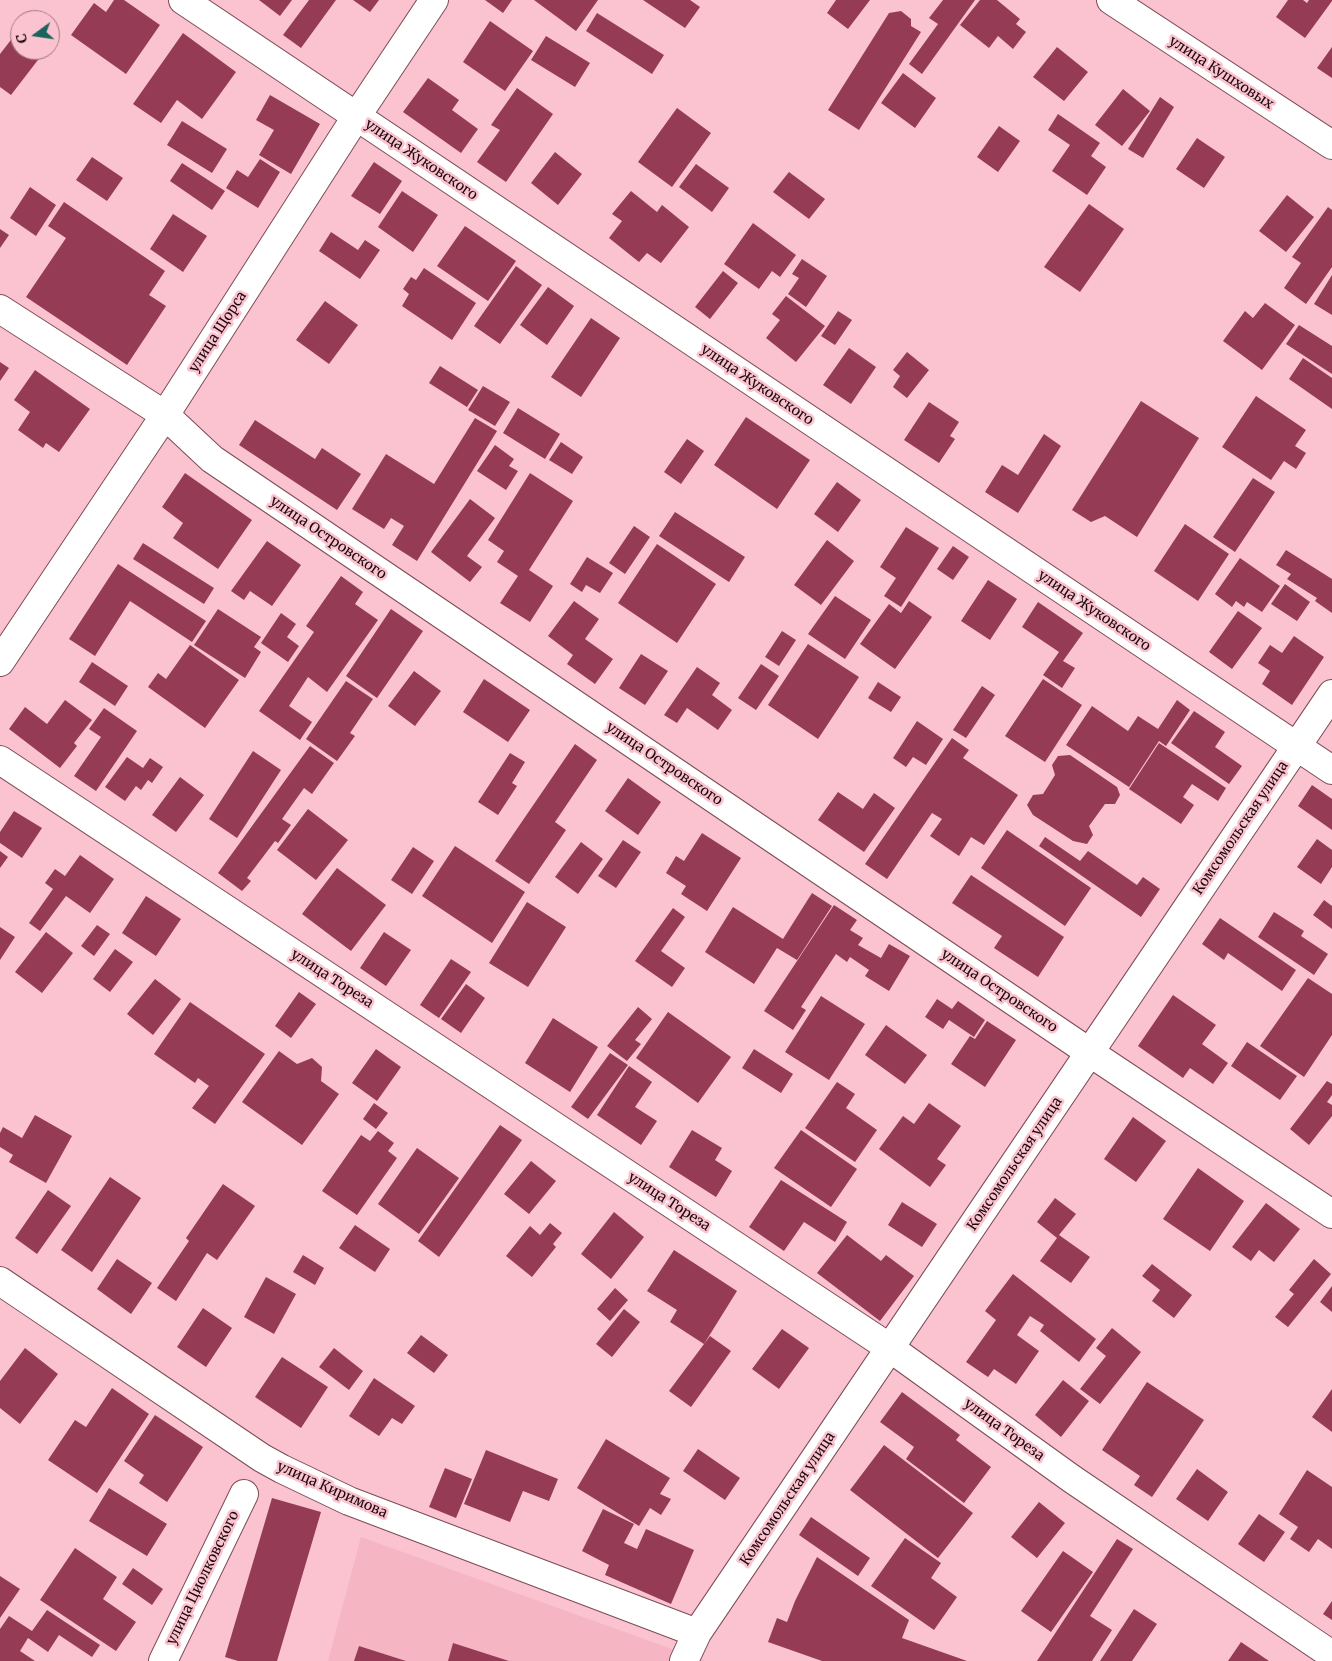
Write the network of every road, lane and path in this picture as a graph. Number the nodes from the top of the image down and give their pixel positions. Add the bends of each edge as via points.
1 (183, 0) edge
2 (434, 0) edge
3 (1111, 0) edge
4 (356, 117) junction
5 (1332, 145) edge
6 (0, 309) edge
7 (165, 415) junction
8 (0, 662) edge
9 (1332, 694) edge
10 (1297, 746) junction
11 (0, 760) edge
12 (1332, 770) edge
13 (1089, 1052) junction
14 (1332, 1214) edge
15 (0, 1280) edge
16 (890, 1348) junction
17 (244, 1494) dead end
18 (698, 1633) junction
19 (1332, 1655) edge
20 (162, 1661) edge
21 (684, 1661) edge

1 - 4 street, улица Жуковского
2 - 4 street, улица Щорса
3 - 5 street, улица Кушховых
4 - 7 street, улица Щорса
4 - 10 street, улица Жуковского
6 - 7 street, улица Островского
7 - 8 street, улица Щорса
7 - 13 street, улица Островского via 212,459
9 - 10 street, Комсомольская улица
10 - 12 street, улица Жуковского
10 - 13 street, Комсомольская улица
11 - 16 street, улица Тореза
13 - 14 street, улица Островского
13 - 16 street, Комсомольская улица
15 - 18 street, улица Киримова via 262,1458 290,1473 349,1501
16 - 18 street, Комсомольская улица
16 - 19 street, улица Тореза via 1072,1478
17 - 20 street, улица Циолковского
18 - 21 street, Комсомольская улица

